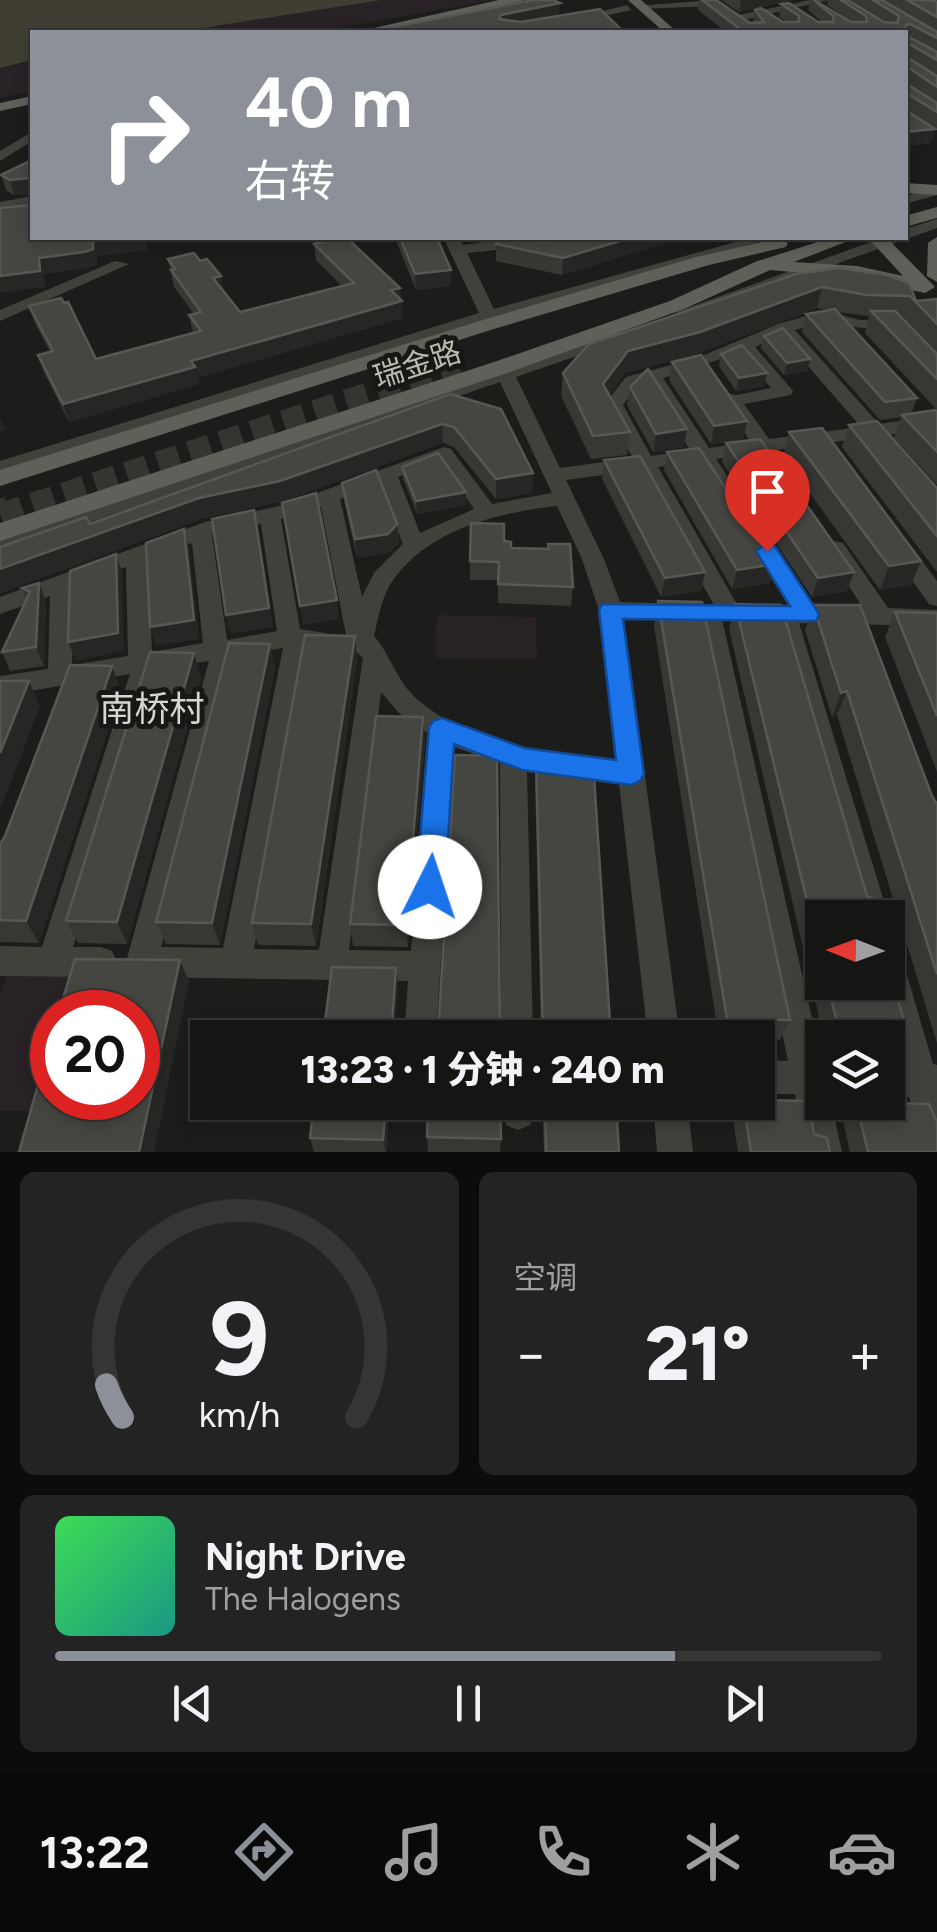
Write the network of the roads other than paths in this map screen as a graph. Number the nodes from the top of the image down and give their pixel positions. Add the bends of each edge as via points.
1 (519, 0) edge
2 (543, 0) edge
3 (694, 0) edge
4 (824, 0) edge
5 (812, 3) junction
6 (630, 4) edge
7 (674, 4) junction
8 (789, 8) junction
9 (826, 13) edge
10 (762, 14) junction
11 (800, 16) edge
12 (736, 19) junction
13 (776, 23) edge
14 (351, 30) edge
15 (373, 30) edge
16 (578, 30) edge
17 (652, 30) edge
18 (667, 30) edge
19 (751, 30) edge
20 (918, 72) edge
21 (935, 82) edge
22 (908, 88) edge
23 (908, 91) edge
24 (30, 98) edge
25 (921, 101) edge
26 (0, 105) edge
27 (30, 137) edge
28 (0, 156) edge
29 (908, 188) edge
30 (937, 190) edge
31 (937, 198) edge
32 (908, 199) edge
33 (30, 200) edge
34 (0, 206) edge
35 (908, 207) edge
36 (937, 212) edge
37 (908, 221) edge
38 (937, 223) edge
39 (908, 233) edge
40 (794, 240) edge
41 (834, 240) edge
42 (881, 240) edge
43 (889, 240) edge
44 (937, 242) edge
45 (455, 244) edge
46 (534, 246) edge
47 (760, 251) edge
48 (121, 264) dead end
49 (804, 268) junction
50 (934, 285) edge
51 (0, 316) edge
52 (488, 320) junction
53 (840, 321) junction
54 (784, 328) junction
55 (744, 344) junction
56 (866, 350) edge
57 (454, 358) tunnel mouth
58 (704, 362) junction
59 (937, 370) edge
60 (504, 371) junction
61 (652, 376) junction
62 (732, 401) junction
63 (931, 421) edge
64 (876, 431) junction
65 (764, 447) junction
66 (707, 455) junction
67 (900, 460) edge
68 (646, 463) junction
69 (0, 468) edge
70 (386, 474) junction
71 (0, 478) edge
72 (786, 478) edge
73 (556, 487) junction
74 (329, 496) junction
75 (488, 514) junction
76 (270, 515) junction
77 (818, 524) edge
78 (0, 532) edge
79 (202, 532) junction
80 (890, 534) edge
81 (0, 546) edge
82 (416, 546) junction
83 (138, 555) junction
84 (62, 584) junction
85 (937, 598) edge
86 (0, 606) edge
87 (610, 610) junction
88 (720, 612) junction
89 (796, 615) junction
90 (937, 618) edge
91 (871, 622) junction
92 (294, 637) junction
93 (220, 650) junction
94 (367, 653) junction
95 (143, 662) junction
96 (64, 676) junction
97 (0, 686) edge
98 (54, 712) edge
99 (442, 728) junction
100 (513, 756) junction
101 (631, 774) junction
102 (869, 900) edge
103 (0, 961) edge
104 (52, 962) junction
105 (142, 962) junction
106 (236, 962) junction
107 (332, 964) junction
108 (425, 966) junction
109 (896, 1000) edge
110 (421, 1020) edge
111 (517, 1020) edge
112 (662, 1020) edge
113 (805, 1029) edge
114 (775, 1077) edge
115 (805, 1078) edge
116 (915, 1080) edge
117 (671, 1120) edge
118 (820, 1120) edge
119 (937, 1135) edge
120 (674, 1152) edge
121 (824, 1152) edge

1 - 14 main road
2 - 15 main road
3 - 7 street
4 - 5 street
5 - 8 street
5 - 9 street
6 - 7 street
6 - 16 street via 569,21
6 - 17 main road
6 - 18 main road
7 - 12 street via 714,3
8 - 10 street
8 - 11 street
10 - 12 street
10 - 13 street
12 - 19 street
20 - 21 street
21 - 22 street
23 - 25 street
24 - 26 main road
27 - 28 street
29 - 30 main road
30 - 32 street
31 - 35 main road
33 - 34 street
36 - 37 main road
38 - 39 street
40 - 47 main road, 瑞金路
41 - 47 main road, 瑞金路
42 - 49 street
43 - 50 main road
44 - 50 main road
45 - 46 street
45 - 52 street
47 - 49 main road
47 - 52 main road, 瑞金路 via 694,252
47 - 57 main road
47 - 60 main road, 瑞金路 via 677,305
48 - 51 street
49 - 50 main road
49 - 60 street
52 - 69 street
52 - 71 main road, 瑞金路
53 - 54 street via 824,316
53 - 56 street
53 - 59 street via 894,324
54 - 55 street
54 - 64 street
55 - 58 street
55 - 62 street via 784,390
58 - 61 street
58 - 62 street
60 - 73 street
60 - 78 main road, 瑞金路
60 - 81 street
61 - 66 street
61 - 68 street via 632,382 613,405
62 - 65 street
63 - 64 street
64 - 65 street via 827,447
64 - 67 street
65 - 66 street
65 - 72 street
66 - 68 street
66 - 89 street
68 - 73 street
68 - 88 street
70 - 74 street
70 - 75 street via 444,453
70 - 82 street
73 - 75 street
73 - 87 street
74 - 76 street
74 - 94 street
75 - 82 street
76 - 79 street
76 - 92 street
77 - 91 street
79 - 83 street
79 - 93 street
80 - 85 street
82 - 94 street via 381,581
83 - 84 street
83 - 95 street
84 - 86 street
84 - 96 street
87 - 88 street
87 - 101 street
88 - 89 street
88 - 113 street
89 - 91 street
89 - 102 street
90 - 91 street
92 - 93 street
92 - 94 street
92 - 106 street
93 - 95 street
93 - 105 street
94 - 99 street via 394,694
94 - 107 street
95 - 96 street
95 - 104 street
96 - 97 street
96 - 98 street
99 - 100 street
99 - 108 street
100 - 101 street
100 - 111 street
101 - 112 street
103 - 104 street
104 - 105 street
105 - 106 street
106 - 107 street
107 - 108 street
108 - 110 street
109 - 116 street
114 - 115 street
116 - 119 street
117 - 120 street
118 - 121 street

